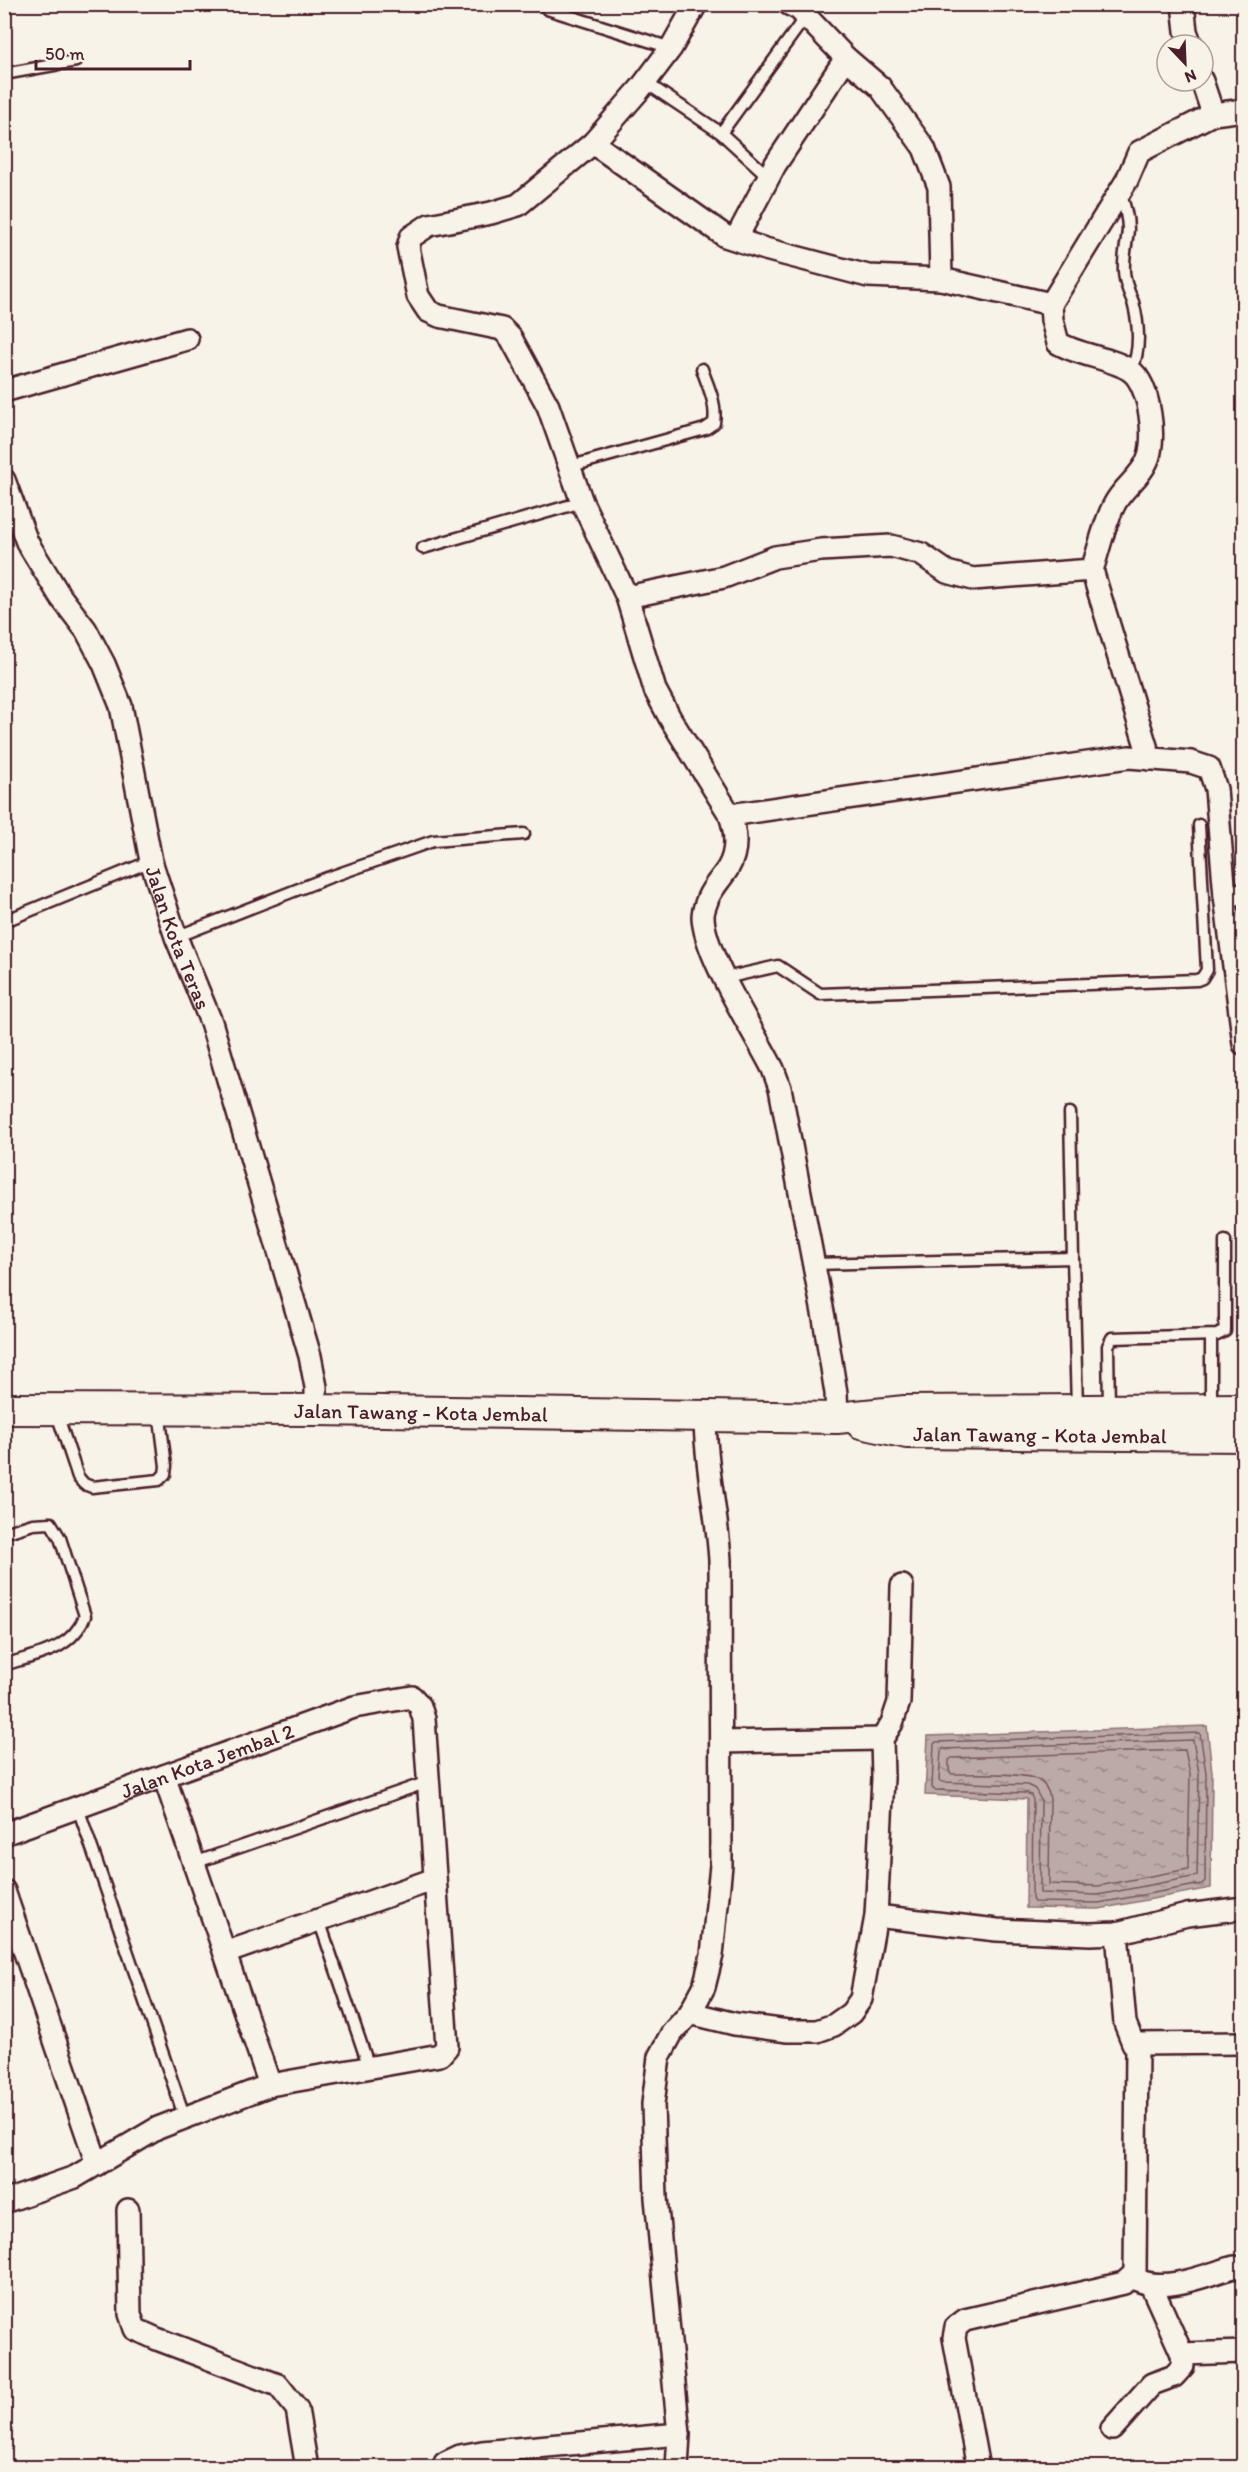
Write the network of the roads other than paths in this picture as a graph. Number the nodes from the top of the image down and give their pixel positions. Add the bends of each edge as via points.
1 (696, 4) edge
2 (1183, 4) edge
3 (547, 9) dead end
4 (797, 10) edge
5 (1187, 33) edge
6 (671, 48) junction
7 (846, 58) junction
8 (76, 61) dead end
9 (4, 74) edge
10 (645, 82) junction
11 (1206, 93) edge
12 (1244, 110) edge
13 (1213, 114) junction
14 (721, 134) junction
15 (593, 142) junction
16 (769, 177) junction
17 (1119, 192) junction
18 (736, 239) junction
19 (941, 279) junction
20 (1051, 303) junction
21 (187, 339) dead end
22 (702, 369) dead end
23 (1131, 371) junction
24 (4, 391) edge
25 (568, 467) junction
26 (4, 480) edge
27 (582, 502) junction
28 (423, 548) dead end
29 (1092, 570) junction
30 (627, 597) junction
31 (1150, 759) junction
32 (730, 814) junction
33 (1199, 825) dead end
34 (524, 834) dead end
35 (151, 861) junction
36 (1234, 895) edge
37 (4, 917) edge
38 (1216, 923) junction
39 (176, 937) junction
40 (725, 978) junction
41 (1244, 1044) edge
42 (1070, 1113) dead end
43 (1225, 1240) dead end
44 (1073, 1258) junction
45 (813, 1264) junction
46 (1210, 1336) junction
47 (4, 1409) edge
48 (1211, 1409) junction
49 (1244, 1409) edge
50 (56, 1410) junction
51 (316, 1410) junction
52 (1077, 1410) junction
53 (1109, 1410) junction
54 (159, 1411) junction
55 (705, 1417) junction
56 (837, 1418) junction
57 (1244, 1436) edge
58 (4, 1533) edge
59 (902, 1586) dead end
60 (4, 1665) edge
61 (882, 1739) junction
62 (721, 1742) junction
63 (164, 1776) junction
64 (428, 1782) junction
65 (78, 1808) junction
66 (4, 1834) edge
67 (194, 1863) junction
68 (435, 1879) junction
69 (4, 1891) edge
70 (1244, 1908) edge
71 (876, 1916) junction
72 (319, 1920) junction
73 (1117, 1933) junction
74 (225, 1953) junction
75 (690, 2013) junction
76 (1244, 2043) edge
77 (1137, 2044) junction
78 (369, 2067) junction
79 (270, 2085) junction
80 (185, 2118) junction
81 (97, 2164) junction
82 (4, 2202) edge
83 (128, 2210) dead end
84 (1244, 2269) edge
85 (1142, 2282) junction
86 (1244, 2352) edge
87 (1182, 2354) junction
88 (1112, 2429) dead end
89 (679, 2434) junction
90 (306, 2468) edge
91 (443, 2468) edge
92 (677, 2468) edge
93 (978, 2468) edge

1 - 6 street
2 - 5 street
3 - 6 lane
4 - 7 street
4 - 14 lane
6 - 10 street
7 - 16 street
7 - 19 street via 880,87 924,148 939,187
8 - 9 lane
10 - 14 lane
10 - 15 street
11 - 13 street
12 - 13 street
13 - 17 street via 1139,152
14 - 16 lane
15 - 18 street via 725,236
15 - 25 street via 518,205 429,225 411,237 408,248 418,296 428,311 502,329 512,338 548,406
16 - 18 street
17 - 20 street
17 - 23 lane via 1128,227 1125,281 1137,330 1136,360
18 - 19 street via 868,276
19 - 20 street
20 - 23 street via 1058,343
21 - 24 street
22 - 25 lane via 713,400 714,423 705,429
23 - 29 street via 1141,383 1150,413 1152,442 1148,460 1114,504
25 - 27 street
26 - 35 street, Jalan Kota Teras via 27,542 86,630 121,706
27 - 28 lane
27 - 30 street
29 - 30 street via 973,579 947,572 921,554 891,546 821,550 775,557 724,576
29 - 31 street
30 - 32 street via 655,690
31 - 32 street via 1129,757
31 - 36 street via 1191,762 1209,768
32 - 40 street via 736,831 735,849 729,866 711,890 703,914 705,930
33 - 38 lane
34 - 39 lane via 434,841
35 - 37 lane via 12,918
35 - 39 street, Jalan Kota Teras
36 - 38 street
38 - 40 lane via 1207,970 1197,980 820,994 778,966
38 - 41 street
39 - 51 street, Jalan Kota Teras via 211,1022 234,1097 310,1356
40 - 45 street via 780,1088
42 - 44 lane
43 - 46 lane via 1226,1326 1222,1334
44 - 45 lane
44 - 52 lane
45 - 56 street
46 - 48 lane
46 - 53 lane via 1112,1338 1108,1346
47 - 50 main road, Jalan Tawang - Kota Jembal
48 - 49 main road, Jalan Tawang - Kota Jembal
48 - 53 main road, Jalan Tawang - Kota Jembal
50 - 54 main road, Jalan Tawang - Kota Jembal
50 - 54 lane via 78,1477 92,1487 159,1480 165,1474
51 - 54 main road, Jalan Tawang - Kota Jembal
51 - 55 main road, Jalan Tawang - Kota Jembal
52 - 53 main road, Jalan Tawang - Kota Jembal
52 - 56 main road, Jalan Tawang - Kota Jembal via 905,1411
55 - 56 main road, Jalan Tawang - Kota Jembal
55 - 62 street via 706,1460 718,1523 720,1560
56 - 57 main road, Jalan Tawang - Kota Jembal via 906,1433
58 - 60 lane via 51,1523 60,1538 85,1616 64,1645
59 - 61 street via 899,1702
61 - 62 street
61 - 71 street
62 - 75 street via 721,1865 712,1954 704,1987
63 - 64 street, Jalan Kota Jembal 2 via 354,1707 412,1697 420,1706 423,1719
63 - 65 street, Jalan Kota Jembal 2
63 - 67 street
64 - 67 lane
64 - 68 street
65 - 66 street, Jalan Kota Jembal 2
65 - 80 lane
67 - 74 street
68 - 72 street
68 - 78 street via 447,2047 440,2055
69 - 81 street
70 - 73 street via 1187,1915
71 - 73 street via 997,1930
71 - 75 street via 861,1999 851,2013 834,2025 817,2031 788,2031
72 - 74 street
72 - 78 lane
73 - 77 street via 1126,2031
74 - 79 street
75 - 89 street via 658,2057 652,2104 656,2198
76 - 77 street
77 - 85 street via 1136,2268
78 - 79 street
79 - 80 street
80 - 81 street via 158,2128
81 - 82 street via 75,2177
83 - 90 street via 130,2314 135,2328 157,2340 278,2385 297,2409
84 - 85 street via 1234,2267 1167,2285
85 - 87 street
85 - 93 street via 965,2320 956,2327 954,2338
86 - 87 street
87 - 88 street via 1183,2366 1174,2376 1152,2384
89 - 91 street via 482,2452 460,2456
89 - 92 street

